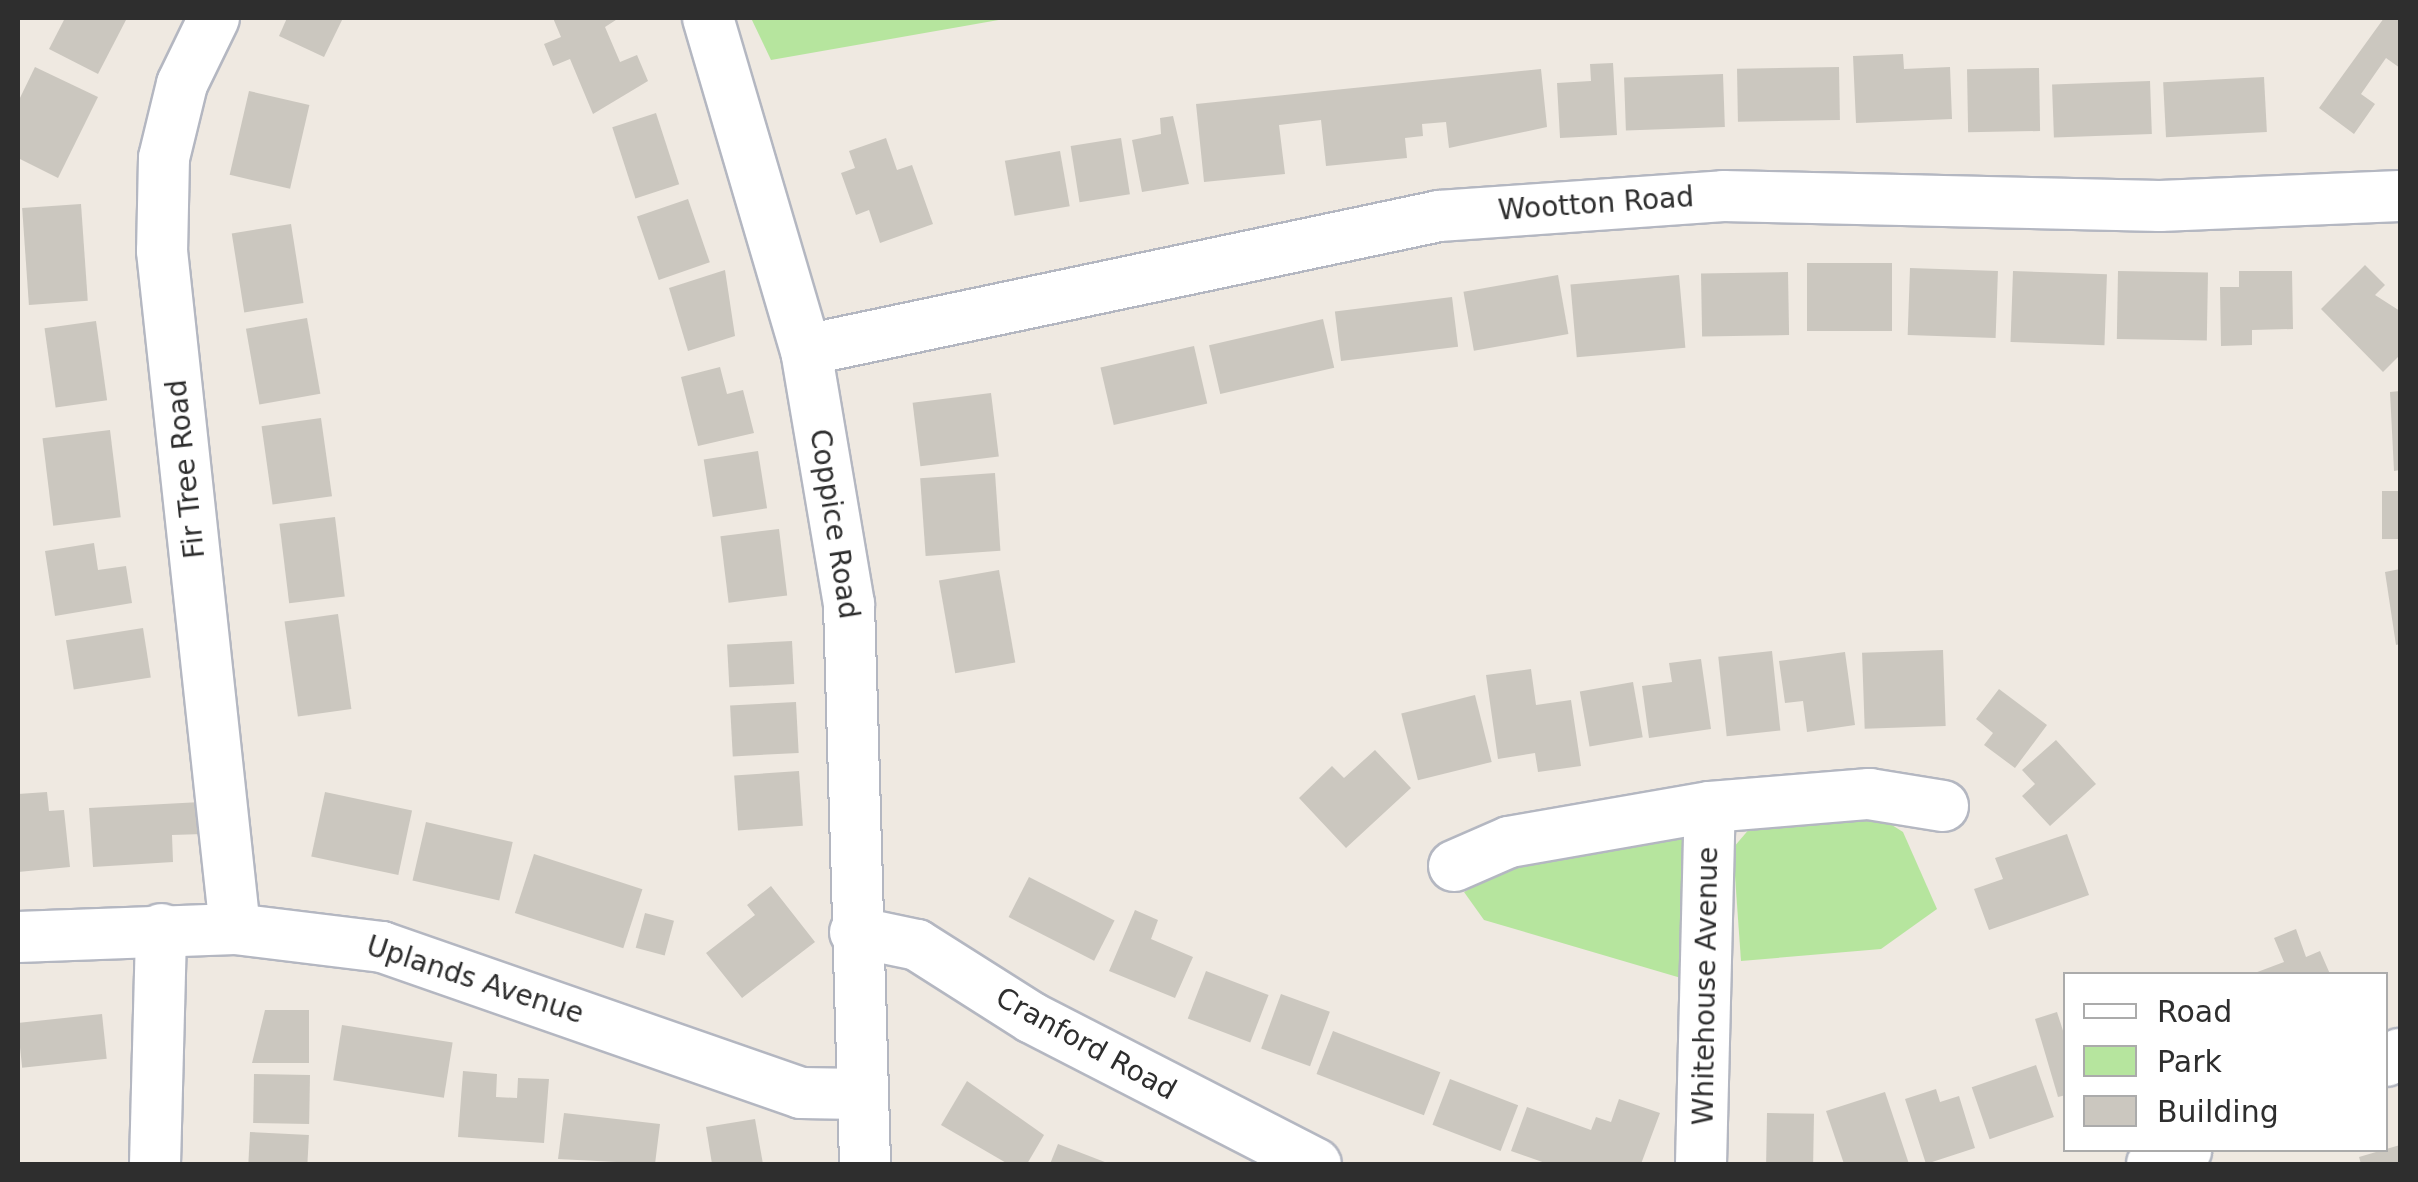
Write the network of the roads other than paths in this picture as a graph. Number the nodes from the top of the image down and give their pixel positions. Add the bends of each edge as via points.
1 (214, 18) edge
2 (708, 18) edge
3 (2400, 196) edge
4 (806, 350) junction
5 (1944, 806) dead end
6 (1710, 807) junction
7 (1454, 866) dead end
8 (161, 929) junction
9 (235, 929) junction
10 (855, 932) junction
11 (18, 938) edge
12 (861, 1094) junction
13 (2181, 1152) edge
14 (155, 1164) edge
15 (865, 1164) edge
16 (1316, 1164) edge
17 (1701, 1164) edge
18 (2152, 1164) edge

1 - 9 street, Fir Tree Road via 182,84 164,158 162,251
2 - 4 street, Coppice Road
3 - 4 street, Wootton Road via 2160,206 1723,196 1439,216
4 - 10 street, Coppice Road via 850,604
5 - 6 street, Whitehouse Avenue via 1869,794
6 - 7 street, Whitehouse Avenue via 1508,842
6 - 17 street, Whitehouse Avenue
8 - 9 street, Uplands Avenue
8 - 11 street, Uplands Avenue
8 - 14 street
9 - 12 street, Uplands Avenue via 382,946 801,1094
10 - 12 street, Coppice Road
10 - 16 street, Cranford Road via 917,944 1032,1018
12 - 15 street, Coppice Road
13 - 18 street

